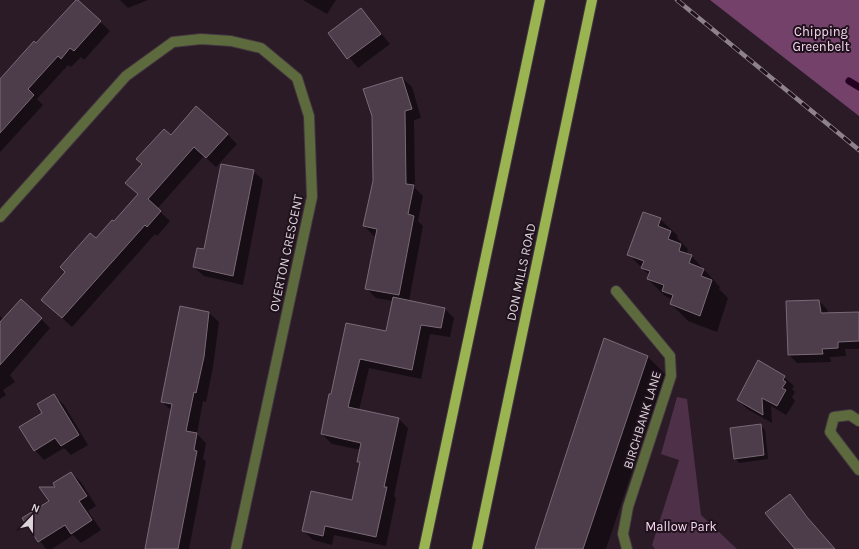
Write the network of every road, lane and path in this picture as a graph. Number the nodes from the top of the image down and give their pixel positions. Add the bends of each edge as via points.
1 (540, 0) edge
2 (592, 0) edge
3 (0, 217) edge
4 (616, 291) dead end
5 (859, 421) edge
6 (859, 470) edge
7 (236, 549) edge
8 (424, 549) edge
9 (477, 549) edge
10 (627, 549) edge

1 - 8 main road
2 - 9 main road, DON MILLS ROAD
3 - 7 street, OVERTON CRESCENT via 126,76 174,42 201,39 231,41 261,48 297,78 309,116 312,197
4 - 10 street, BIRCHBANK LANE via 670,356 671,376 628,507 623,534
5 - 6 street via 850,415 834,417 830,432

